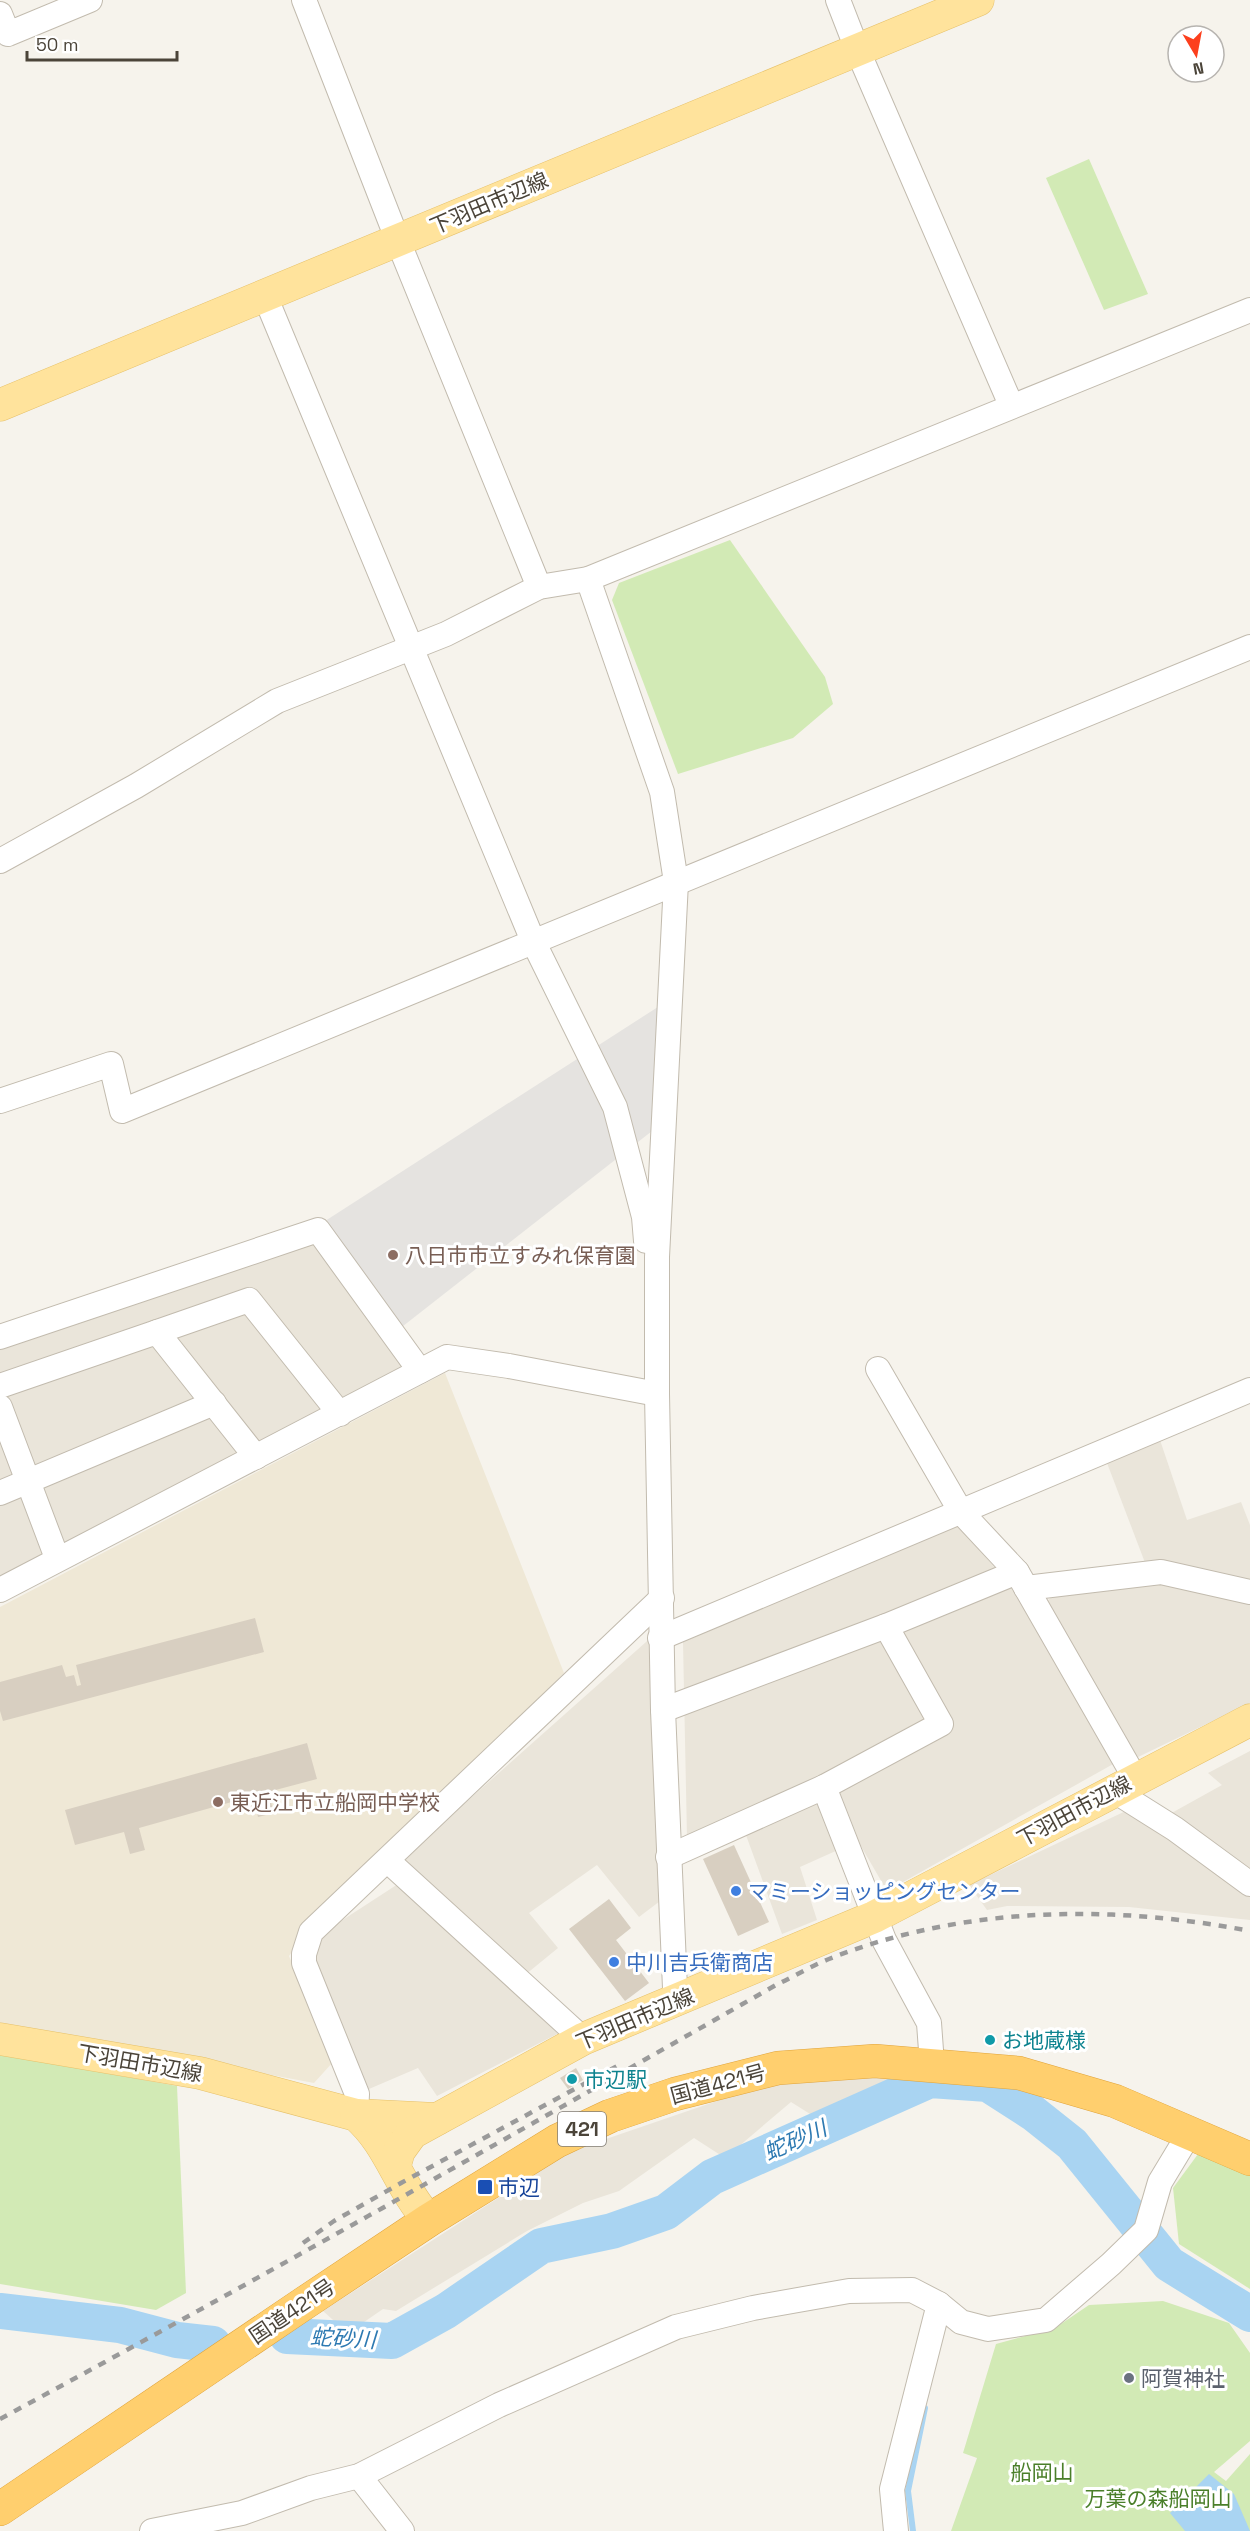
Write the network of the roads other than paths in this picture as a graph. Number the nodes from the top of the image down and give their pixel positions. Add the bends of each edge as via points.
1 (90, 0) edge
2 (304, 0) edge
3 (838, 0) edge
4 (978, 0) edge
5 (0, 14) edge
6 (857, 50) junction
7 (398, 241) junction
8 (265, 296) junction
9 (1250, 310) edge
10 (0, 405) edge
11 (1011, 405) junction
12 (588, 579) junction
13 (539, 587) junction
14 (1250, 647) edge
15 (412, 648) junction
16 (0, 861) edge
17 (676, 882) junction
18 (533, 941) junction
19 (0, 1101) edge
20 (657, 1257) junction
21 (158, 1332) junction
22 (0, 1337) edge
23 (878, 1369) dead end
24 (420, 1371) junction
25 (0, 1386) edge
26 (1250, 1390) edge
27 (657, 1395) junction
28 (213, 1403) junction
29 (0, 1407) edge
30 (340, 1414) junction
31 (256, 1457) junction
32 (28, 1482) junction
33 (0, 1493) edge
34 (961, 1512) junction
35 (57, 1558) junction
36 (1022, 1580) junction
37 (0, 1590) edge
38 (1250, 1592) edge
39 (662, 1598) junction
40 (886, 1626) junction
41 (660, 1638) junction
42 (663, 1710) junction
43 (1250, 1720) edge
44 (1124, 1784) junction
45 (824, 1787) junction
46 (668, 1857) junction
47 (388, 1862) junction
48 (1250, 1884) edge
49 (874, 1917) junction
50 (673, 2004) junction
51 (0, 2039) edge
52 (583, 2039) junction
53 (932, 2064) junction
54 (356, 2115) junction
55 (437, 2119) junction
56 (1189, 2134) junction
57 (1250, 2159) edge
58 (395, 2165) junction
59 (429, 2220) junction
60 (939, 2304) junction
61 (359, 2476) junction
62 (0, 2509) edge
63 (152, 2531) edge
64 (402, 2531) edge
65 (896, 2531) edge

1 - 5 street via 8,34
2 - 7 street
3 - 6 street
4 - 6 main road, 下羽田市辺線
6 - 7 main road, 下羽田市辺線
6 - 11 street
7 - 8 main road, 下羽田市辺線
7 - 13 street
8 - 10 main road, 下羽田市辺線
8 - 15 street
9 - 11 street
11 - 12 street
12 - 13 street
12 - 17 street via 662,792
13 - 15 street
14 - 17 street
15 - 16 street via 277,701 136,786
15 - 18 street
17 - 18 street
17 - 20 street
18 - 19 street via 123,1112 111,1064
18 - 20 street via 615,1107 644,1216 646,1247
20 - 27 street
21 - 25 street
21 - 28 street
21 - 30 street via 249,1300
22 - 24 street via 318,1230
23 - 34 street
24 - 27 street via 447,1357
24 - 30 street
26 - 34 street
27 - 39 street
28 - 31 street
28 - 32 street
29 - 32 street
30 - 31 street
31 - 35 street
32 - 33 street
32 - 35 street
34 - 36 street
34 - 41 street
35 - 37 street
36 - 38 street via 1161,1572
36 - 40 street
36 - 44 street
39 - 41 street
39 - 47 street
40 - 42 street
40 - 45 street via 940,1724
41 - 42 street
42 - 46 street
43 - 44 main road, 下羽田市辺線
44 - 48 street via 1175,1829
44 - 49 main road, 下羽田市辺線
45 - 46 street
45 - 49 street
46 - 50 street
47 - 52 street
47 - 54 street via 311,1932 304,1954 304,1963 357,2094
49 - 50 main road, 下羽田市辺線
49 - 53 street via 929,2023
50 - 52 main road, 下羽田市辺線
51 - 54 main road, 下羽田市辺線 via 200,2073
52 - 55 main road, 下羽田市辺線
53 - 56 highway, 国道421号 / 421 via 1019,2073 1115,2101
53 - 59 highway, 国道421号 / 421 via 875,2061 778,2068 675,2094 610,2116 557,2141
54 - 55 main road, 下羽田市辺線
54 - 58 main road via 371,2128
55 - 58 main road, 下羽田市辺線 via 412,2133 399,2151
56 - 57 highway, 国道421号 / 421
56 - 60 street via 1160,2182 1146,2230 1046,2320 988,2329 962,2322
58 - 59 main road via 414,2205
59 - 62 highway, 国道421号 / 421
60 - 61 street via 912,2290 849,2291 676,2326 499,2405
60 - 65 street via 892,2488
61 - 63 street via 311,2488 242,2513
61 - 64 street

